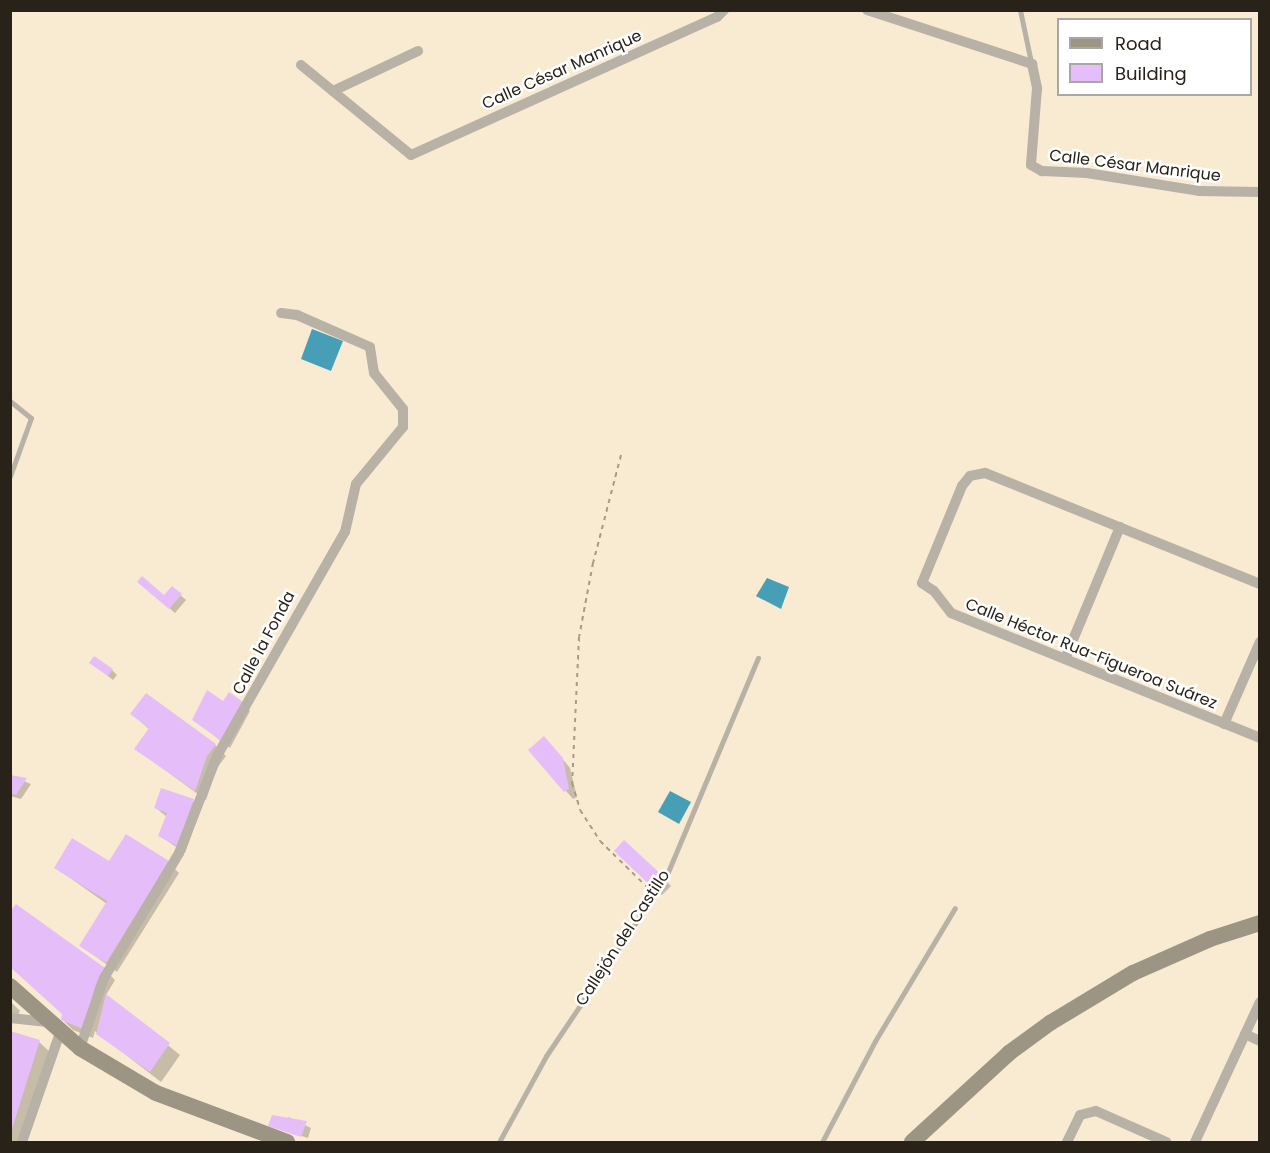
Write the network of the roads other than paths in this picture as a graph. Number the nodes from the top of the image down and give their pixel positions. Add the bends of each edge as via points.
1 (724, 10) edge
2 (867, 10) edge
3 (1020, 10) edge
4 (418, 51) dead end
5 (301, 64) dead end
6 (1032, 64) junction
7 (333, 91) junction
8 (1260, 192) edge
9 (281, 313) dead end
10 (10, 401) edge
11 (10, 476) edge
12 (1120, 527) junction
13 (1260, 584) edge
14 (1260, 642) edge
15 (758, 658) dead end
16 (1065, 658) junction
17 (1224, 724) junction
18 (1260, 738) edge
19 (955, 908) dead end
20 (1260, 923) edge
21 (10, 986) edge
22 (1260, 1002) edge
23 (10, 1018) edge
24 (54, 1027) junction
25 (1245, 1034) junction
26 (1260, 1041) edge
27 (80, 1048) junction
28 (22, 1143) edge
29 (287, 1143) edge
30 (499, 1143) edge
31 (822, 1143) edge
32 (912, 1143) edge
33 (1067, 1143) edge
34 (1166, 1143) edge
35 (1195, 1143) edge

1 - 7 street, Calle César Manrique via 717,17 411,154
2 - 6 street
3 - 6 lane
4 - 7 street
5 - 7 street
6 - 8 street, Calle César Manrique via 1037,88 1031,165 1042,171 1087,173 1199,191
9 - 27 street, Calle la Fonda via 297,315 370,347 374,373 403,409 403,427 356,484 345,532 217,756 179,853 104,978
10 - 11 lane via 31,418
12 - 13 street
12 - 16 street
12 - 16 street, Calle Héctor Rua-Figueroa Suárez via 985,473 970,477 962,486 922,583 934,591 951,613
14 - 17 street
15 - 30 lane, Callejón del Castillo via 665,879 546,1056
16 - 17 street, Calle Héctor Rua-Figueroa Suárez
17 - 18 street, Calle Héctor Rua-Figueroa Suárez
19 - 31 lane via 875,1041
20 - 32 main road via 1210,939 1133,973 1050,1023 986,1073
21 - 24 main road
22 - 25 street
23 - 24 street
24 - 27 main road
24 - 28 street
25 - 26 street
25 - 35 street
27 - 29 main road via 156,1093
33 - 34 street via 1080,1115 1096,1111

